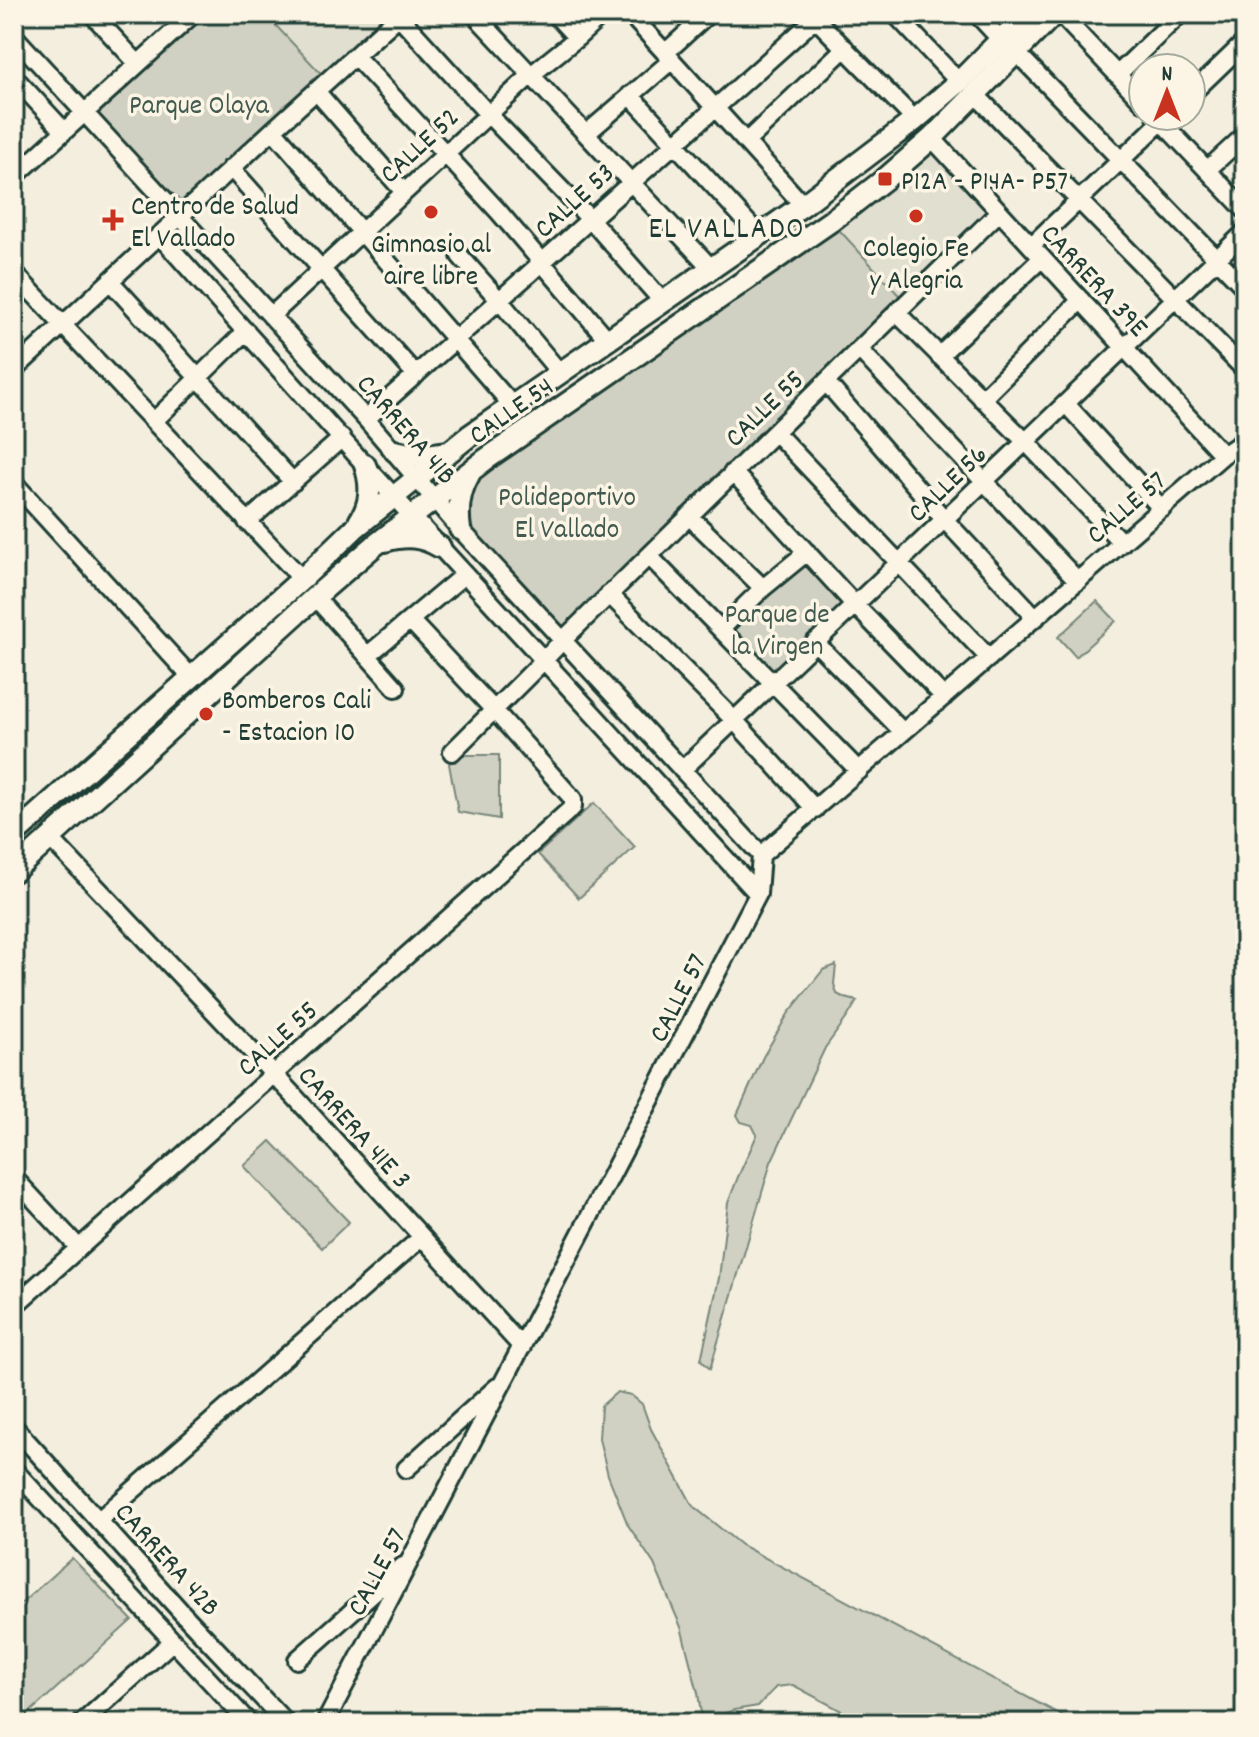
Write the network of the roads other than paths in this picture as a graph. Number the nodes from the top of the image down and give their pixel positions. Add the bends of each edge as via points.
1 (92, 14) edge
2 (165, 14) edge
3 (193, 14) edge
4 (474, 14) edge
5 (555, 14) edge
6 (603, 14) edge
7 (630, 14) edge
8 (708, 14) edge
9 (895, 14) edge
10 (977, 14) edge
11 (1026, 14) edge
12 (1057, 14) edge
13 (1180, 14) edge
14 (399, 15) edge
15 (813, 16) edge
16 (177, 28) junction
17 (14, 36) edge
18 (577, 38) junction
19 (1245, 42) edge
20 (1009, 46) junction
21 (845, 48) junction
22 (355, 56) junction
23 (669, 56) junction
24 (138, 64) junction
25 (531, 75) junction
26 (1117, 75) junction
27 (14, 77) edge
28 (1207, 79) edge
29 (1127, 85) edge
30 (967, 88) junction
31 (316, 91) junction
32 (630, 95) junction
33 (714, 108) junction
34 (84, 113) junction
35 (488, 114) junction
36 (915, 120) junction
37 (273, 130) junction
38 (64, 131) junction
39 (1148, 132) edge
40 (1174, 132) edge
41 (586, 134) junction
42 (1245, 135) edge
43 (932, 138) junction
44 (746, 142) junction
45 (675, 143) junction
46 (445, 154) junction
47 (1121, 160) junction
48 (231, 168) junction
49 (1207, 170) junction
50 (14, 177) edge
51 (631, 182) junction
52 (404, 192) junction
53 (1079, 200) junction
54 (803, 205) junction
55 (1245, 210) edge
56 (999, 212) junction
57 (179, 216) junction
58 (590, 219) junction
59 (361, 232) junction
60 (1245, 232) edge
61 (159, 235) junction
62 (759, 235) junction
63 (1037, 252) junction
64 (460, 256) dead end
65 (1217, 259) junction
66 (542, 262) junction
67 (711, 268) junction
68 (321, 269) junction
69 (14, 273) edge
70 (110, 281) junction
71 (1245, 288) edge
72 (1175, 299) junction
73 (499, 300) junction
74 (1081, 300) junction
75 (663, 302) junction
76 (896, 312) junction
77 (271, 316) junction
78 (63, 325) junction
79 (246, 331) junction
80 (455, 339) junction
81 (608, 340) junction
82 (1124, 348) junction
83 (859, 349) junction
84 (939, 356) junction
85 (14, 370) edge
86 (1245, 370) edge
87 (560, 373) junction
88 (416, 375) junction
89 (198, 378) junction
90 (826, 382) junction
91 (982, 399) junction
92 (1066, 404) junction
93 (512, 405) junction
94 (366, 419) junction
95 (154, 421) junction
96 (775, 432) junction
97 (469, 436) junction
98 (342, 438) junction
99 (1245, 440) edge
100 (1026, 442) junction
101 (395, 451) junction
102 (449, 452) junction
103 (1223, 455) junction
104 (365, 465) junction
105 (479, 465) junction
106 (733, 472) junction
107 (417, 479) junction
108 (293, 482) junction
109 (984, 482) junction
110 (14, 483) edge
111 (395, 497) junction
112 (435, 499) junction
113 (1162, 509) junction
114 (413, 516) junction
115 (689, 516) junction
116 (944, 519) junction
117 (247, 522) junction
118 (355, 528) junction
119 (460, 529) junction
120 (1122, 543) junction
121 (374, 546) junction
122 (440, 547) junction
123 (807, 552) junction
124 (649, 556) junction
125 (900, 562) junction
126 (465, 574) junction
127 (302, 579) junction
128 (1078, 581) junction
129 (763, 588) junction
130 (609, 594) junction
131 (315, 597) junction
132 (855, 605) junction
133 (1036, 618) junction
134 (410, 620) junction
135 (721, 629) junction
136 (563, 640) junction
137 (815, 642) junction
138 (368, 655) junction
139 (989, 658) junction
140 (544, 660) junction
141 (191, 677) junction
142 (774, 682) junction
143 (396, 688) dead end
144 (944, 697) junction
145 (494, 710) junction
146 (734, 720) junction
147 (903, 732) junction
148 (452, 752) dead end
149 (682, 770) junction
150 (859, 771) junction
151 (815, 809) junction
152 (14, 835) edge
153 (51, 839) junction
154 (761, 855) junction
155 (14, 871) edge
156 (758, 894) junction
157 (274, 1074) junction
158 (14, 1178) edge
159 (422, 1237) junction
160 (79, 1248) junction
161 (14, 1306) edge
162 (522, 1347) junction
163 (505, 1380) junction
164 (14, 1427) edge
165 (406, 1469) dead end
166 (14, 1470) edge
167 (99, 1520) junction
168 (411, 1559) junction
169 (173, 1641) junction
170 (297, 1660) dead end
171 (82, 1723) edge
172 (249, 1723) edge
173 (286, 1723) edge
174 (325, 1723) edge

1 - 24 street
2 - 16 street
3 - 16 street
4 - 25 street
5 - 18 street
6 - 18 street, CALLE 52
7 - 23 street
8 - 23 street
9 - 30 street
10 - 20 street
11 - 20 main road, CALLE 54
12 - 20 main road, CALLE 54
12 - 26 street
13 - 26 street
14 - 22 street
14 - 35 street
15 - 21 street
15 - 33 street, CALLE 53
16 - 24 street
17 - 34 street, CARRERA 41B
18 - 25 street, CALLE 52
19 - 28 street
20 - 30 main road, CALLE 54
20 - 47 street
21 - 36 street
21 - 44 street
22 - 31 street
22 - 46 street
23 - 32 street
23 - 33 street
24 - 34 street
25 - 35 street, CALLE 52
25 - 41 street
26 - 29 street
27 - 38 street
30 - 36 main road, CALLE 54
30 - 43 main road, CALLE 54
30 - 53 street
31 - 37 street
31 - 52 street
32 - 41 street
32 - 45 street
33 - 44 street
33 - 45 street, CALLE 53
34 - 38 street
34 - 57 street, CARRERA 41B
35 - 46 street, CALLE 52
35 - 58 street
36 - 54 main road, CALLE 54
37 - 48 street
37 - 59 street
38 - 50 street
39 - 47 street
40 - 49 street
41 - 51 street
42 - 49 street
43 - 56 street, CARRERA 39E
43 - 105 main road, CALLE 54 via 831,221
44 - 54 street
45 - 51 street, CALLE 53
45 - 62 street
46 - 52 street, CALLE 52
46 - 66 street
47 - 53 street
47 - 65 street
48 - 57 street
48 - 68 street
49 - 55 street
51 - 58 street, CALLE 53
51 - 67 street
52 - 59 street, CALLE 52
53 - 63 street
53 - 72 street
54 - 62 main road, CALLE 54
56 - 63 street, CARRERA 39E
56 - 76 street, CALLE 55
57 - 61 street
57 - 77 street, CARRERA 41B
58 - 66 street, CALLE 53
58 - 75 street
59 - 68 street, CALLE 52
59 - 80 street
60 - 65 street, CALLE 56
61 - 70 street
61 - 79 street, CARRERA 41B
62 - 67 main road, CALLE 54
63 - 74 street, CARRERA 39E
63 - 84 street
64 - 73 street
65 - 71 street
65 - 72 street, CALLE 56
66 - 73 street, CALLE 53
66 - 81 street
67 - 75 main road, CALLE 54
68 - 77 street, CALLE 52
68 - 88 street
69 - 78 street
70 - 78 street
70 - 89 street
72 - 82 street, CALLE 56
72 - 86 street
73 - 80 street, CALLE 53
73 - 87 street
74 - 82 street, CARRERA 39E
74 - 91 street
75 - 81 main road, CALLE 54
76 - 83 street, CALLE 55
76 - 84 street
77 - 94 street, CARRERA 41B
78 - 85 street
78 - 95 street
79 - 89 street
79 - 98 street, CARRERA 41B
80 - 88 street, CALLE 53
80 - 93 street
81 - 87 main road, CALLE 54
82 - 92 street, CALLE 56
82 - 103 street, CARRERA 39E
83 - 90 street, CALLE 55
83 - 109 street
84 - 91 street
87 - 93 main road, CALLE 54
88 - 94 street, CALLE 53
89 - 95 street
89 - 108 street
90 - 96 street, CALLE 55
90 - 116 street
91 - 100 street
92 - 100 street, CALLE 56
92 - 113 street
93 - 97 main road, CALLE 54
94 - 101 street, CARRERA 41B
95 - 117 street
96 - 106 street, CALLE 55
96 - 125 street
97 - 102 main road, CALLE 54
97 - 105 main road via 466,445
98 - 104 street, CARRERA 41B
98 - 108 street
99 - 103 street, CALLE 57
100 - 109 street, CALLE 56
100 - 120 street
101 - 102 main road via 420,456
101 - 107 street, CARRERA 41B
102 - 107 main road, CALLE 54
103 - 113 street, CALLE 57
104 - 111 street, CARRERA 41B
104 - 118 main road via 369,496
105 - 112 main road, CALLE 54
105 - 119 main road via 461,492
106 - 115 street, CALLE 55
106 - 123 street
107 - 111 main road, CALLE 54
107 - 112 street, CARRERA 41B
108 - 117 street
109 - 116 street, CALLE 56
109 - 128 street
110 - 141 street
111 - 114 street, CARRERA 41B
111 - 118 main road, CALLE 54
112 - 114 main road, CALLE 54
112 - 119 street, CARRERA 41B
113 - 120 street, CALLE 57
114 - 121 main road, CALLE 54
114 - 122 street, CARRERA 41B
115 - 124 street, CALLE 55
115 - 129 street
116 - 125 street, CALLE 56
116 - 133 street
117 - 127 street
118 - 127 main road, CALLE 54
119 - 136 street, CARRERA 41B
120 - 128 street, CALLE 57
121 - 122 main road via 410,536
121 - 131 main road, CALLE 54
122 - 126 street, CARRERA 41B
123 - 129 street
123 - 132 street
124 - 130 street, CALLE 55
124 - 135 street
125 - 132 street, CALLE 56
125 - 139 street
126 - 134 street
126 - 140 street, CARRERA 41B
127 - 141 main road, CALLE 54
128 - 133 street, CALLE 57
129 - 135 street
130 - 136 street, CALLE 55
130 - 146 street
131 - 138 street
131 - 153 main road, CALLE 54
132 - 137 street, CALLE 56
132 - 144 street
133 - 139 street, CALLE 57
134 - 138 street
134 - 145 street
135 - 142 street
136 - 140 street, CALLE 55
136 - 149 street, CARRERA 41B
137 - 142 street, CALLE 56
137 - 147 street
138 - 143 street
139 - 144 street, CALLE 57
140 - 145 street, CALLE 55
140 - 156 street, CARRERA 41B
141 - 152 main road, CALLE 54
142 - 146 street, CALLE 56
142 - 150 street
144 - 147 street, CALLE 57
145 - 148 street, CALLE 55
145 - 157 street, CALLE 55 via 573,799 573,807
146 - 149 street, CALLE 56
146 - 151 street
147 - 150 street, CALLE 57
149 - 154 street, CARRERA 41B
150 - 151 street, CALLE 57
151 - 154 street, CALLE 57
153 - 155 main road, CALLE 54
153 - 157 street, CARRERA 41E 3
154 - 156 street, CALLE 57
156 - 162 street, CALLE 57
157 - 159 street, CARRERA 41E 3
157 - 160 street, CALLE 55
158 - 160 street
159 - 162 street, CARRERA 41E 3
159 - 167 street
160 - 161 street, CALLE 55
162 - 163 street, CALLE 57
163 - 165 street
163 - 168 street, CALLE 57
164 - 167 street, CARRERA 42B
166 - 169 street, CARRERA 42B
167 - 173 street, CARRERA 42B
168 - 170 street
168 - 174 street, CALLE 57
169 - 171 street
169 - 172 street, CARRERA 42B

